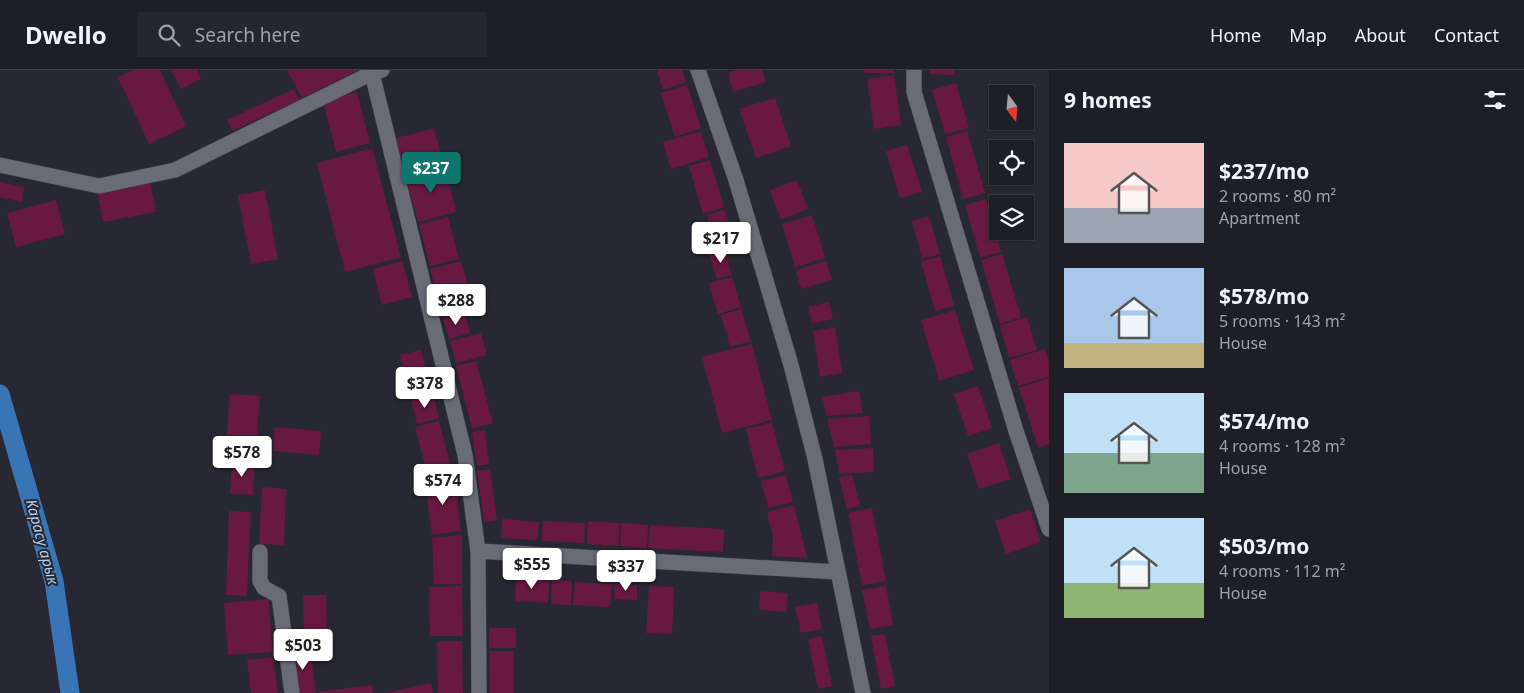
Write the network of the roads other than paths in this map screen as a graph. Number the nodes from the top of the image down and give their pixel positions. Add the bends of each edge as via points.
1 (698, 70) edge
2 (914, 70) edge
3 (377, 72) edge
4 (0, 165) edge
5 (1049, 529) edge
6 (478, 551) junction
7 (260, 552) dead end
8 (838, 572) junction
9 (292, 693) edge
10 (479, 693) edge
11 (863, 693) edge

1 - 8 street via 736,180 790,365 815,459
2 - 5 street via 914,92 1016,431
3 - 4 street via 175,170 99,186
3 - 6 street via 465,455
6 - 8 street
6 - 10 street
7 - 9 street via 260,581 264,588 279,596
8 - 11 street

